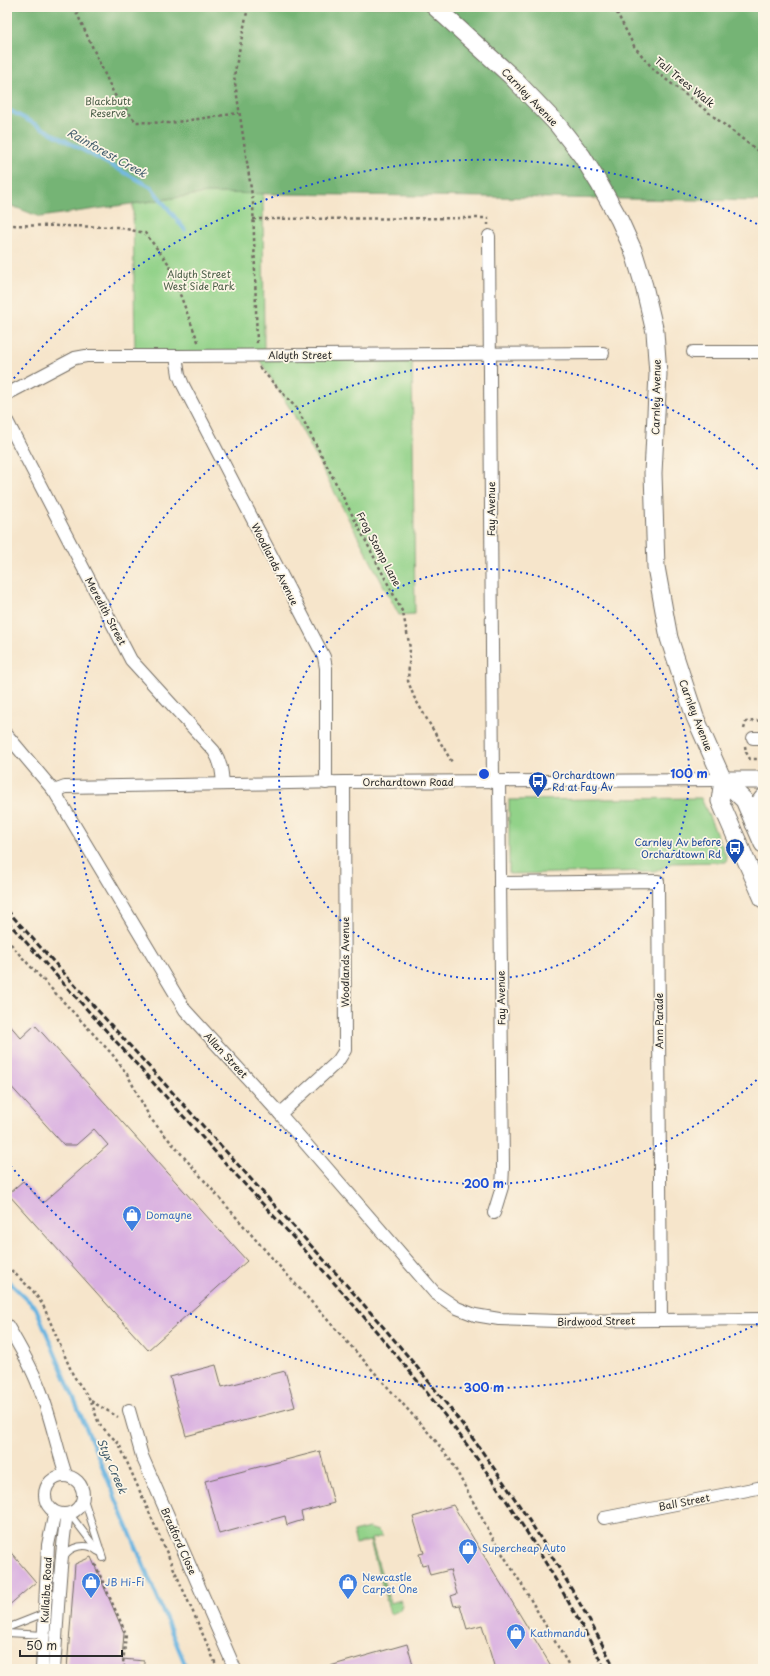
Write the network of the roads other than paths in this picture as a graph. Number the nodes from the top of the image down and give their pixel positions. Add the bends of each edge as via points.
1 (435, 7) edge
2 (489, 236) road end
3 (693, 352) dead end
4 (763, 352) edge
5 (603, 353) dead end
6 (490, 354) junction
7 (176, 356) junction
8 (7, 394) edge
9 (7, 421) edge
10 (7, 735) edge
11 (723, 780) junction
12 (763, 780) edge
13 (344, 782) junction
14 (496, 782) junction
15 (326, 783) junction
16 (223, 784) junction
17 (54, 791) junction
18 (763, 798) edge
19 (754, 824) junction
20 (763, 844) edge
21 (500, 884) junction
22 (763, 899) edge
23 (280, 1114) junction
24 (494, 1213) dead end
25 (435, 1293) joint
26 (763, 1319) edge
27 (661, 1320) junction
28 (7, 1325) edge
29 (129, 1410) dead end
30 (58, 1452) junction
31 (66, 1475) junction
32 (51, 1481) junction
33 (763, 1487) edge
34 (83, 1496) junction
35 (63, 1513) junction
36 (604, 1518) dead end
37 (103, 1558) junction
38 (61, 1564) junction
39 (45, 1613) junction
40 (7, 1628) edge
41 (7, 1633) edge
42 (43, 1635) junction
43 (57, 1636) junction
44 (42, 1669) edge
45 (54, 1669) edge
46 (235, 1669) edge

1 - 11 main road, Carnley Avenue via 511,76 557,124 600,185 633,250 655,332 658,374 653,473 656,568 669,638 695,717
2 - 6 street, Fay Avenue
3 - 4 street
5 - 6 street, Aldyth Street
6 - 7 street, Aldyth Street
6 - 14 street, Fay Avenue
7 - 8 street, Aldyth Street via 80,356
7 - 15 street, Woodlands Avenue via 183,385 324,657
9 - 16 street, Meredith Street via 131,660 214,751 220,760
10 - 17 street, Allan Street
11 - 12 main road, Orchardtown Road
11 - 14 street, Orchardtown Road
11 - 19 main road, Carnley Avenue via 744,800
11 - 22 main road via 720,801
13 - 14 street, Orchardtown Road
13 - 15 street, Orchardtown Road
13 - 23 street, Woodlands Avenue via 345,1050 338,1060
14 - 21 street, Fay Avenue
15 - 16 street, Orchardtown Road
16 - 17 street, Orchardtown Road via 65,786
17 - 23 street, Allan Street via 185,1010
18 - 19 main road
19 - 20 main road, Carnley Avenue
21 - 24 street, Fay Avenue via 503,1167 502,1186
21 - 27 street, Ann Parade via 658,881
23 - 25 street, Allan Street
25 - 27 street, Birdwood Street via 457,1308 475,1315 499,1319
26 - 27 street, Birdwood Street
28 - 30 street via 39,1387
29 - 46 street, Bradford Close via 142,1456
30 - 31 street
30 - 32 street
31 - 32 street
31 - 34 street via 80,1484
32 - 35 street via 45,1497 49,1507
33 - 36 street, Ball Street
34 - 35 street via 80,1506
34 - 37 lane
35 - 37 lane
35 - 38 street, Kullaiba Road
35 - 39 street, Kullaiba Road via 48,1546
37 - 38 lane via 93,1548 84,1546 73,1548
38 - 43 street, Kullaiba Road
39 - 40 lane
39 - 42 street, Kullaiba Road
41 - 42 lane
42 - 43 lane
42 - 44 street, Kullaiba Road
43 - 45 street, Kullaiba Road

